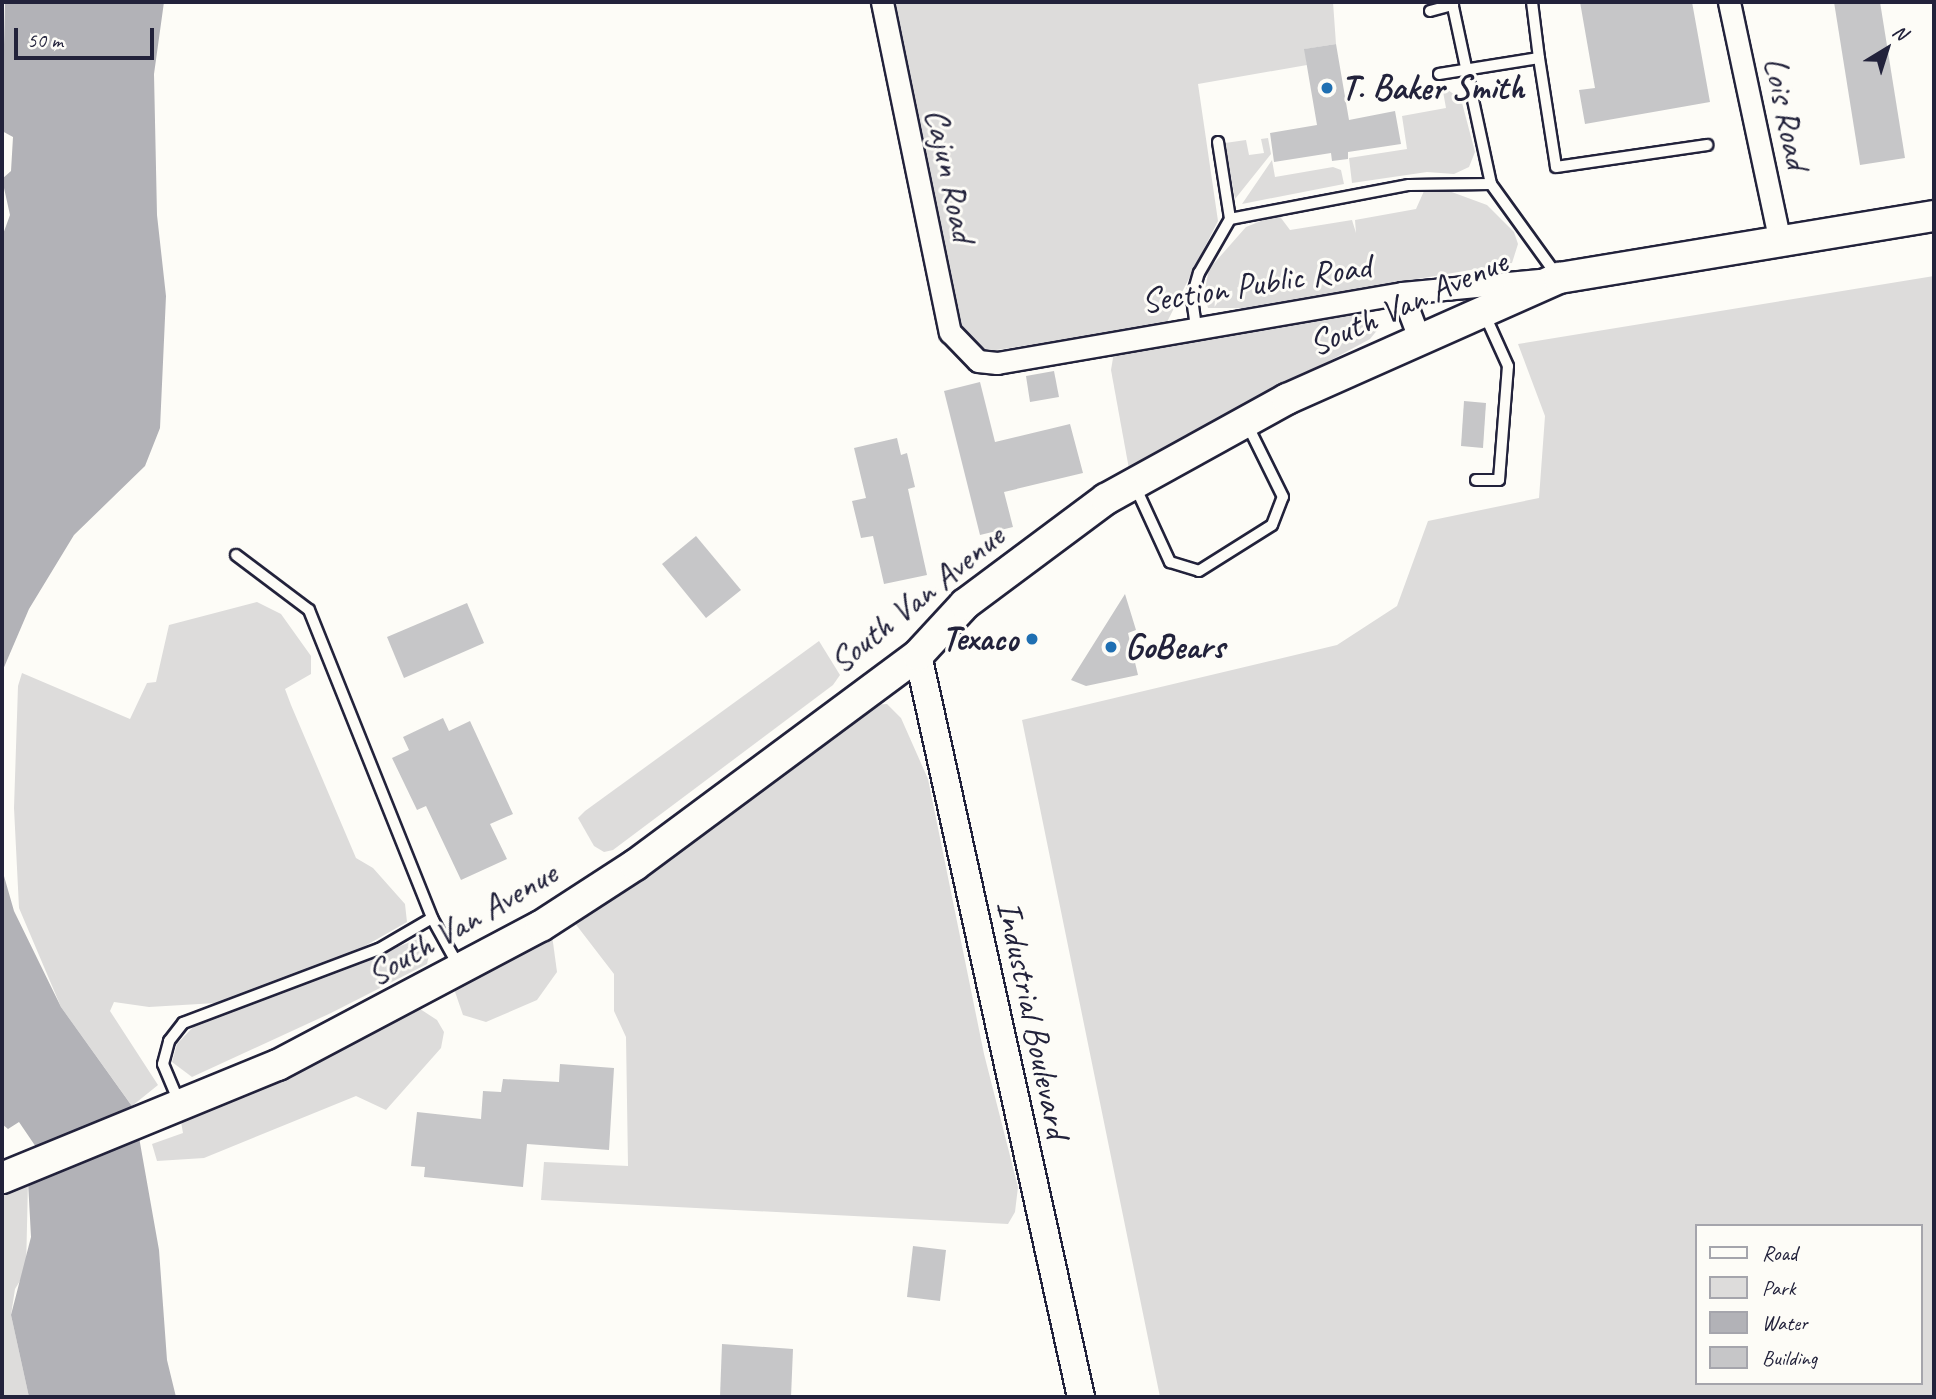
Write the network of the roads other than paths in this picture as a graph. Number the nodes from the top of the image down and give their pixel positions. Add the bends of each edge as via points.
1 (882, 2) edge
2 (1532, 2) edge
3 (1729, 2) edge
4 (1452, 4) edge
5 (1430, 11) dead end
6 (1539, 58) junction
7 (1467, 70) junction
8 (1439, 74) dead end
9 (1218, 142) dead end
10 (1707, 145) dead end
11 (1491, 184) junction
12 (1934, 216) edge
13 (1230, 219) junction
14 (1779, 238) junction
15 (1559, 278) junction
16 (1402, 293) junction
17 (1484, 313) junction
18 (1196, 327) junction
19 (1419, 338) junction
20 (968, 356) joint
21 (1246, 421) junction
22 (1476, 480) dead end
23 (1133, 482) junction
24 (236, 555) dead end
25 (918, 655) junction
26 (432, 918) junction
27 (462, 973) junction
28 (180, 1105) junction
29 (2, 1178) edge
30 (1081, 1397) edge

1 - 20 street, Cajun Road via 950,332
2 - 6 lane
3 - 14 street, Lois Road
4 - 5 lane
4 - 7 lane
6 - 7 lane
6 - 10 lane via 1556,167
7 - 8 lane
7 - 11 lane
9 - 13 lane
11 - 13 lane via 1409,185
11 - 15 lane
12 - 14 main road, South Van Avenue
13 - 18 lane via 1199,273 1192,297
14 - 15 main road, South Van Avenue
15 - 16 street, Section Public Road
15 - 17 main road, South Van Avenue
16 - 18 street, Section Public Road
16 - 19 street
17 - 19 main road, South Van Avenue
17 - 22 lane via 1508,366 1499,480
18 - 20 street, Section Public Road via 997,363
19 - 21 main road, South Van Avenue
21 - 23 main road, South Van Avenue
21 - 23 lane via 1283,497 1272,525 1199,571 1170,562
23 - 25 main road, South Van Avenue via 965,604
24 - 26 lane via 309,610
25 - 27 main road, South Van Avenue via 635,865
25 - 30 street, Industrial Boulevard
26 - 27 lane
26 - 28 lane via 379,948 183,1024 169,1041 163,1063
27 - 28 main road, South Van Avenue via 278,1065
28 - 29 main road, South Van Avenue

